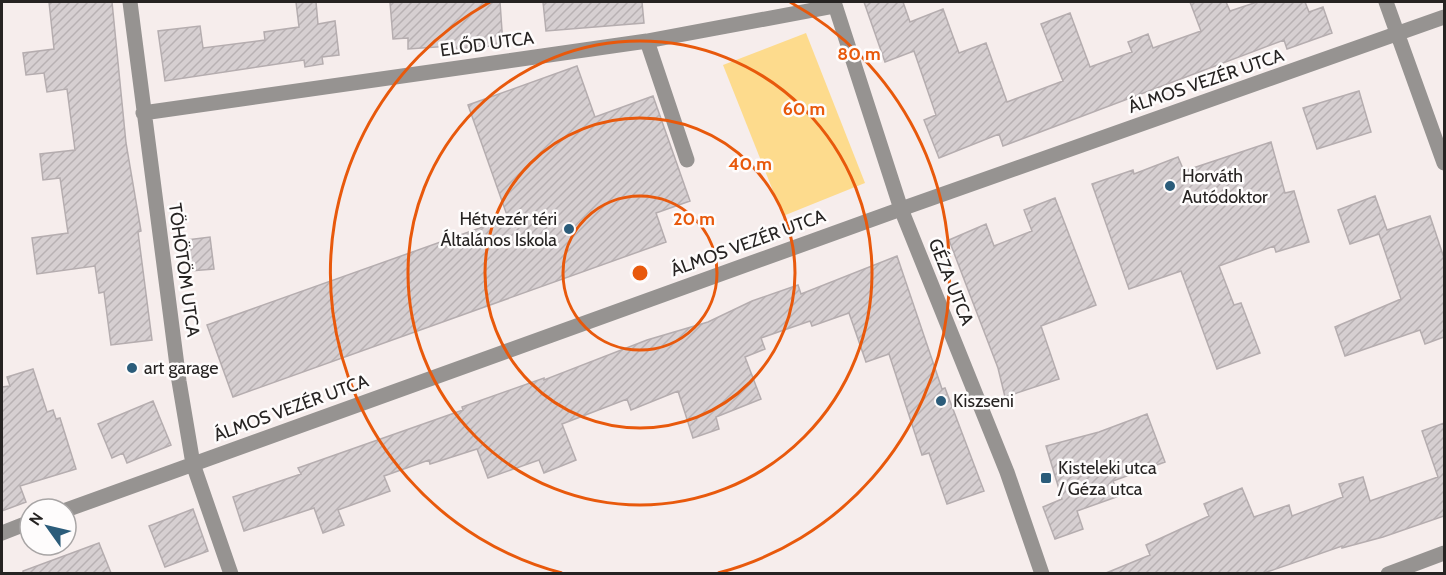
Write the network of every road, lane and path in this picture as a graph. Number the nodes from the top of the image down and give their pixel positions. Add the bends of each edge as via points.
1 (130, 2) edge
2 (1386, 2) edge
3 (835, 4) edge
4 (1444, 17) edge
5 (1399, 34) junction
6 (647, 41) junction
7 (143, 113) junction
8 (687, 160) dead end
9 (1444, 163) edge
10 (901, 209) junction
11 (194, 464) junction
12 (78, 506) edge
13 (18, 527) edge
14 (2, 533) edge
15 (1444, 553) edge
16 (231, 573) edge
17 (1042, 573) edge
18 (1388, 573) edge

1 - 7 street, TÖHÖTÖM UTCA
2 - 5 street
3 - 6 street, ELŐD UTCA
3 - 10 street, GÉZA UTCA
4 - 5 street, ÁLMOS VEZÉR UTCA
5 - 9 street
5 - 10 street, ÁLMOS VEZÉR UTCA
6 - 7 street, ELŐD UTCA
6 - 8 street
7 - 11 street, TÖHÖTÖM UTCA
10 - 11 street, ÁLMOS VEZÉR UTCA
10 - 17 street, GÉZA UTCA
11 - 12 street, ÁLMOS VEZÉR UTCA
11 - 16 street, TÖHÖTÖM UTCA
13 - 14 street
15 - 18 street

